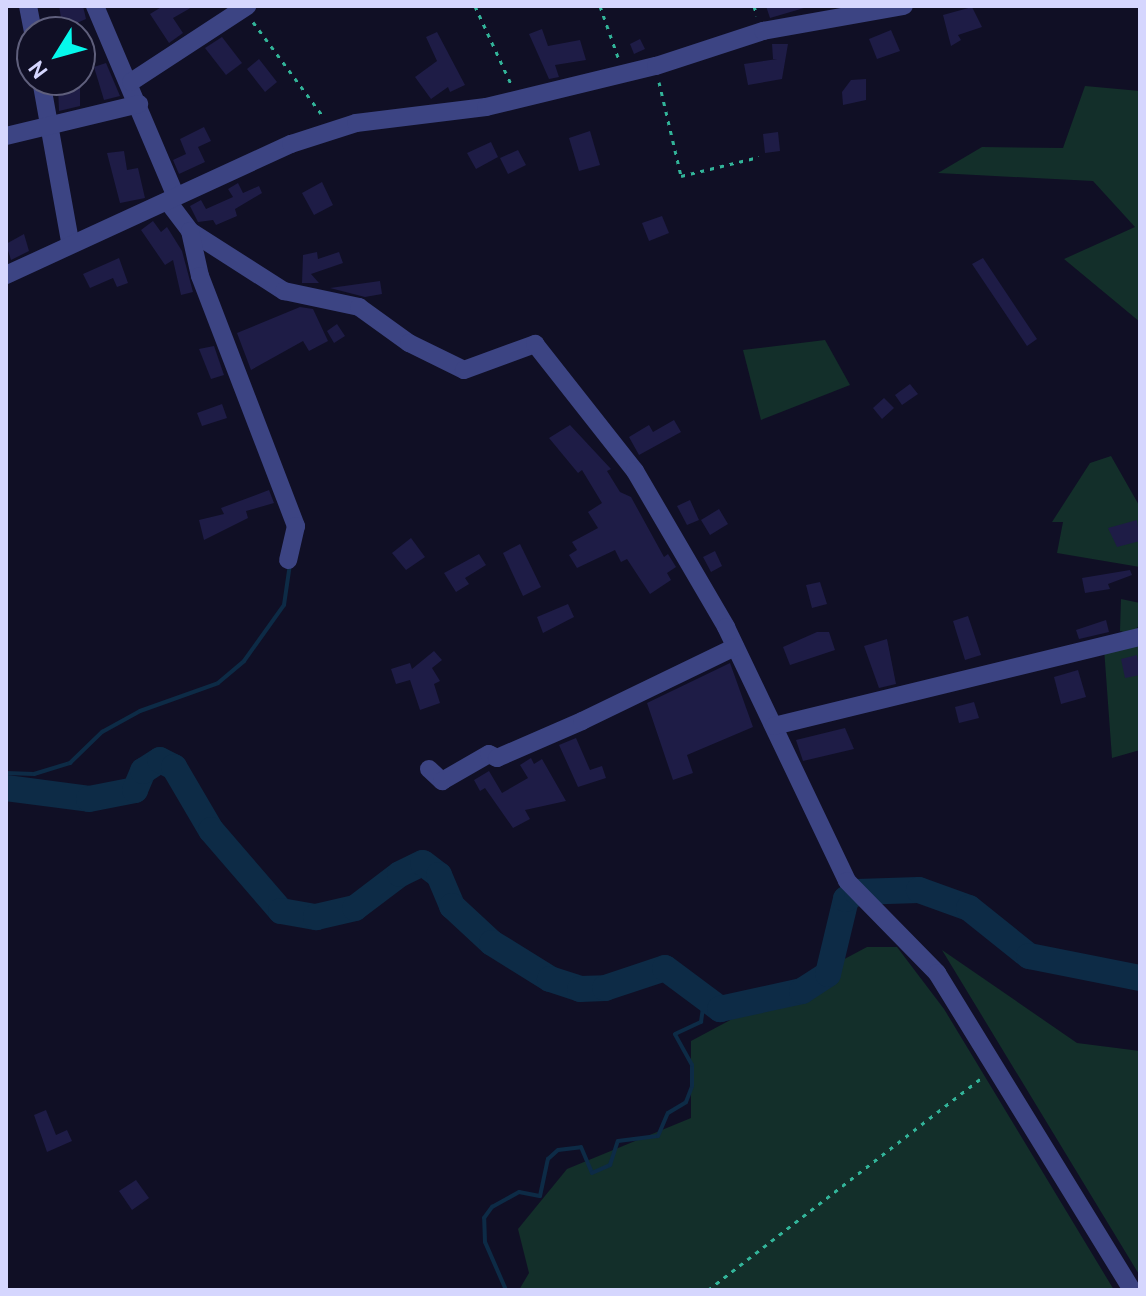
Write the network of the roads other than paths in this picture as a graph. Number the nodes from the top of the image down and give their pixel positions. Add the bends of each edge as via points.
1 (95, 6) edge
2 (904, 6) edge
3 (245, 7) edge
4 (131, 82) junction
5 (44, 96) edge
6 (139, 104) junction
7 (50, 128) junction
8 (6, 136) edge
9 (172, 200) junction
10 (190, 231) junction
11 (70, 241) junction
12 (6, 275) edge
13 (288, 560) dead end
14 (1140, 637) edge
15 (735, 647) junction
16 (774, 726) junction
17 (429, 769) dead end
18 (1132, 1290) edge

1 - 4 street
2 - 9 street via 763,31 656,66 517,97 334,131 291,144
3 - 4 street
4 - 6 street
5 - 7 street
6 - 7 street
6 - 9 street
7 - 8 street
7 - 11 street
9 - 10 street
9 - 11 street
10 - 13 street via 200,276 296,526
10 - 15 street via 284,291 359,307 409,343 464,370 535,344 635,471
11 - 12 street
14 - 16 street
15 - 16 street
15 - 17 street via 497,758 489,754 442,781
16 - 18 street via 847,881 937,973

